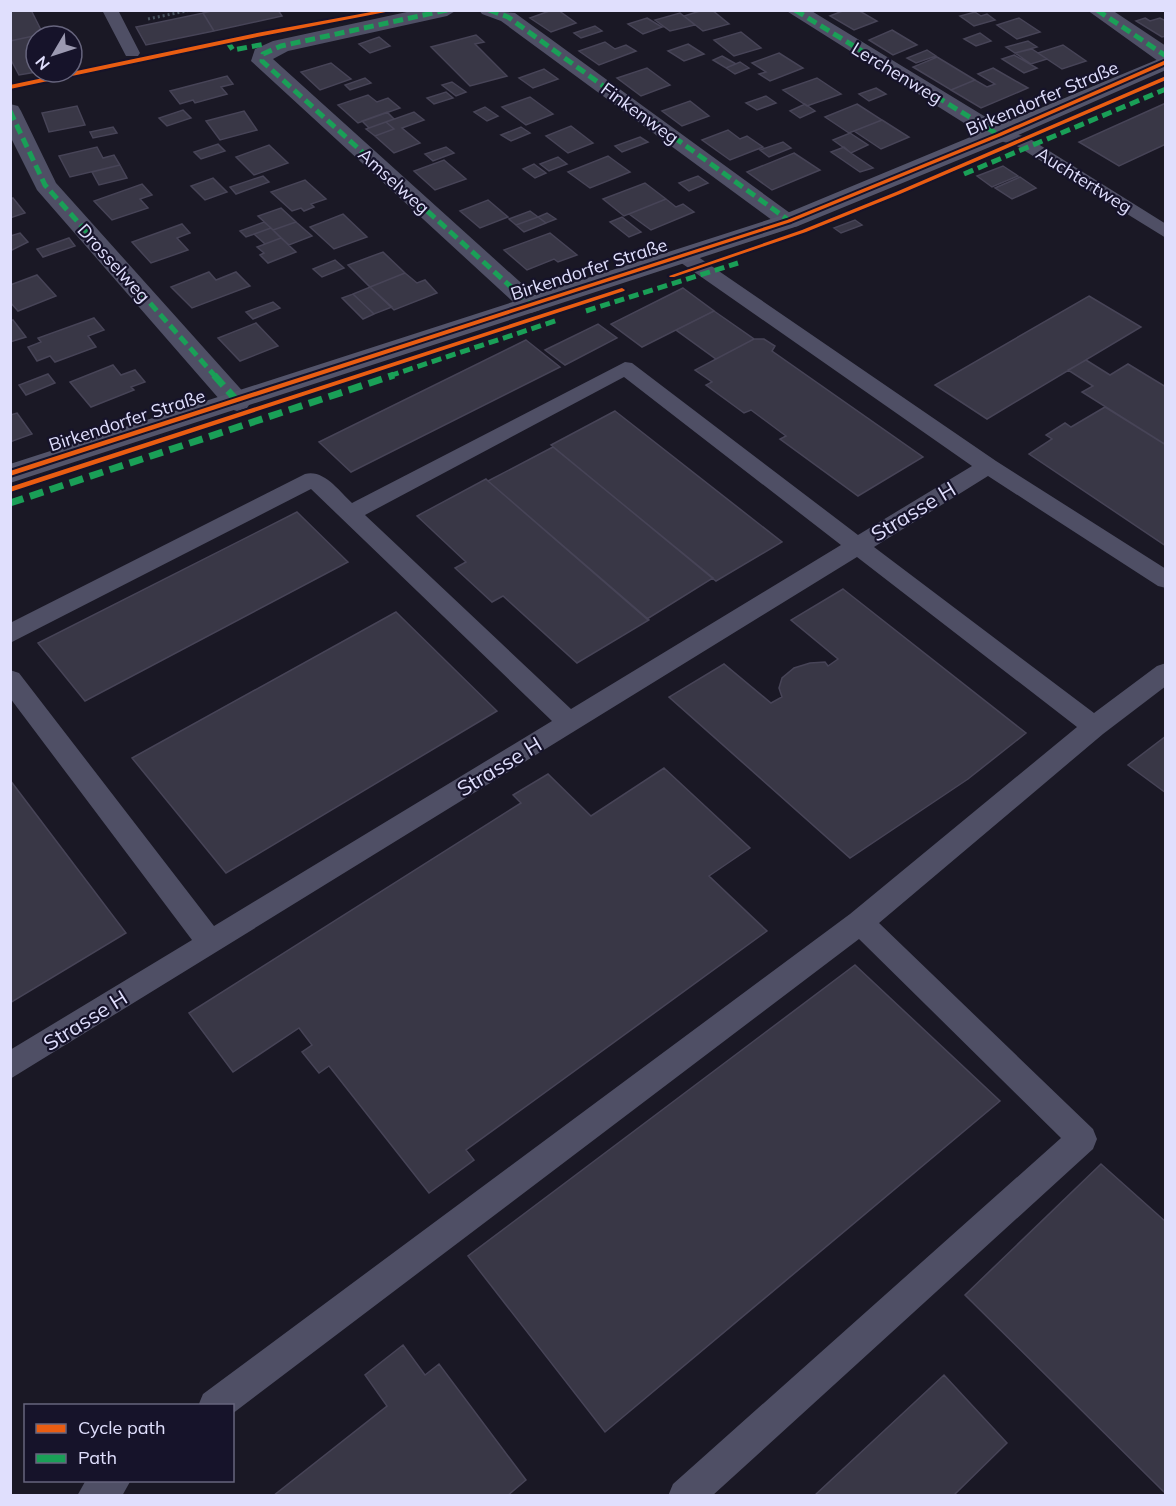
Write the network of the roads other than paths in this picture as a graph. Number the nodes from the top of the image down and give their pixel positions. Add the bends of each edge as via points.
1 (110, 10) edge
2 (447, 10) edge
3 (489, 10) edge
4 (795, 10) edge
5 (1097, 10) edge
6 (132, 53) dead end
7 (1166, 56) edge
8 (1166, 62) edge
9 (10, 111) edge
10 (999, 135) junction
11 (789, 221) junction
12 (1166, 232) edge
13 (684, 256) junction
14 (531, 305) junction
15 (237, 402) junction
16 (988, 466) junction
17 (10, 474) edge
18 (351, 513) junction
19 (858, 544) junction
20 (1166, 580) edge
21 (10, 634) edge
22 (1166, 672) edge
23 (10, 679) edge
24 (570, 723) junction
25 (1094, 727) junction
26 (860, 922) junction
27 (210, 942) junction
28 (10, 1066) edge
29 (217, 1404) edge
30 (112, 1482) edge
31 (94, 1496) edge
32 (686, 1496) edge

1 - 6 lane
2 - 14 street, Amselweg via 281,46 263,54 262,61
3 - 11 street, Finkenweg via 508,17
4 - 10 street, Lerchenweg
5 - 7 street
8 - 10 street, Birkendorfer Straße
9 - 15 street, Drosselweg via 45,185
10 - 11 street, Birkendorfer Straße
10 - 12 lane, Auchtertweg via 1021,141
11 - 13 street, Birkendorfer Straße
13 - 14 street, Birkendorfer Straße
13 - 16 lane
14 - 15 street, Birkendorfer Straße
15 - 17 street, Birkendorfer Straße
16 - 19 lane, Strasse H
16 - 20 lane
18 - 19 lane via 625,368
18 - 21 lane via 313,479
18 - 24 lane
19 - 24 lane, Strasse H
19 - 25 lane
22 - 25 lane
23 - 27 lane
24 - 27 lane, Strasse H
25 - 26 lane
26 - 29 lane
26 - 32 lane via 1082,1139
27 - 28 lane, Strasse H
30 - 31 lane

